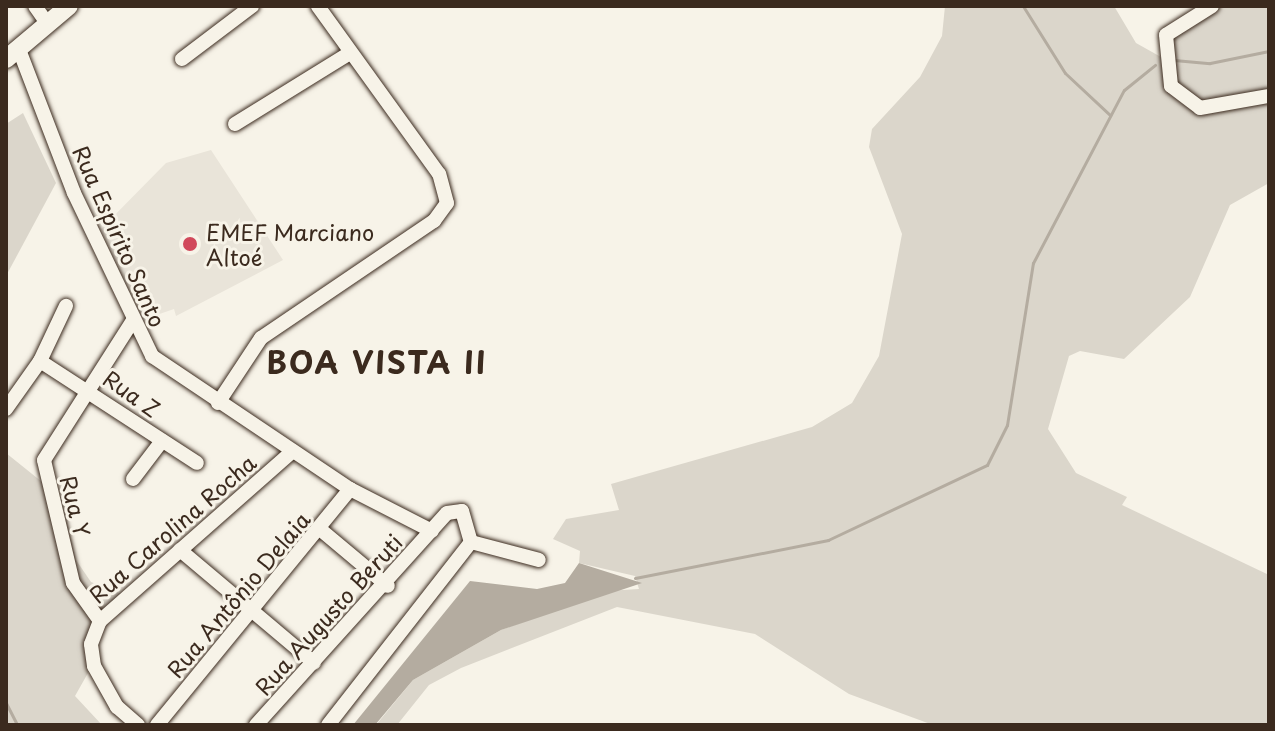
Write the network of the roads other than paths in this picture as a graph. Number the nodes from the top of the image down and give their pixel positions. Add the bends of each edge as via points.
1 (35, 6) edge
2 (69, 6) edge
3 (252, 6) edge
4 (318, 6) edge
5 (1212, 6) edge
6 (46, 22) junction
7 (12, 53) edge
8 (350, 53) junction
9 (182, 59) dead end
10 (1269, 96) edge
11 (235, 124) dead end
12 (66, 306) dead end
13 (132, 322) junction
14 (40, 361) junction
15 (89, 390) junction
16 (218, 403) junction
17 (6, 409) edge
18 (162, 441) junction
19 (293, 451) junction
20 (197, 463) dead end
21 (133, 479) dead end
22 (350, 489) junction
23 (321, 530) junction
24 (432, 531) junction
25 (471, 542) junction
26 (180, 550) junction
27 (539, 560) dead end
28 (388, 586) junction
29 (252, 612) junction
30 (100, 621) junction
31 (314, 663) junction
32 (138, 725) edge
33 (157, 725) edge
34 (256, 725) edge
35 (328, 725) edge

1 - 6 street
2 - 6 main road
3 - 9 street
4 - 8 street
5 - 10 street via 1180,22 1162,46 1171,86 1192,106
6 - 7 main road
7 - 13 street, Rua Espírito Santo
8 - 11 street
8 - 16 street via 439,174 447,203 434,221 261,338
12 - 14 street
13 - 15 street, Rua Y
13 - 16 street, Rua Espírito Santo via 152,356
14 - 15 street, Rua Z
14 - 17 street
15 - 18 street, Rua Z
15 - 30 street, Rua Y via 49,445 44,472 73,583
16 - 19 street, Rua Espírito Santo
18 - 20 street, Rua Z
18 - 21 street
19 - 22 street, Rua Espírito Santo
19 - 26 street, Rua Carolina Rocha
22 - 23 street, Rua Antônio Delaia
22 - 24 street, Rua Espírito Santo
23 - 28 street
23 - 29 street, Rua Antônio Delaia
24 - 25 street via 458,509 469,519
24 - 28 street, Rua Augusto Beruti
25 - 27 street
25 - 35 street
26 - 29 street
26 - 30 street, Rua Carolina Rocha
28 - 31 street, Rua Augusto Beruti
29 - 31 street
29 - 33 street, Rua Antônio Delaia
30 - 32 street, Rua Carolina Rocha via 91,644 94,666 117,707
31 - 34 street, Rua Augusto Beruti

